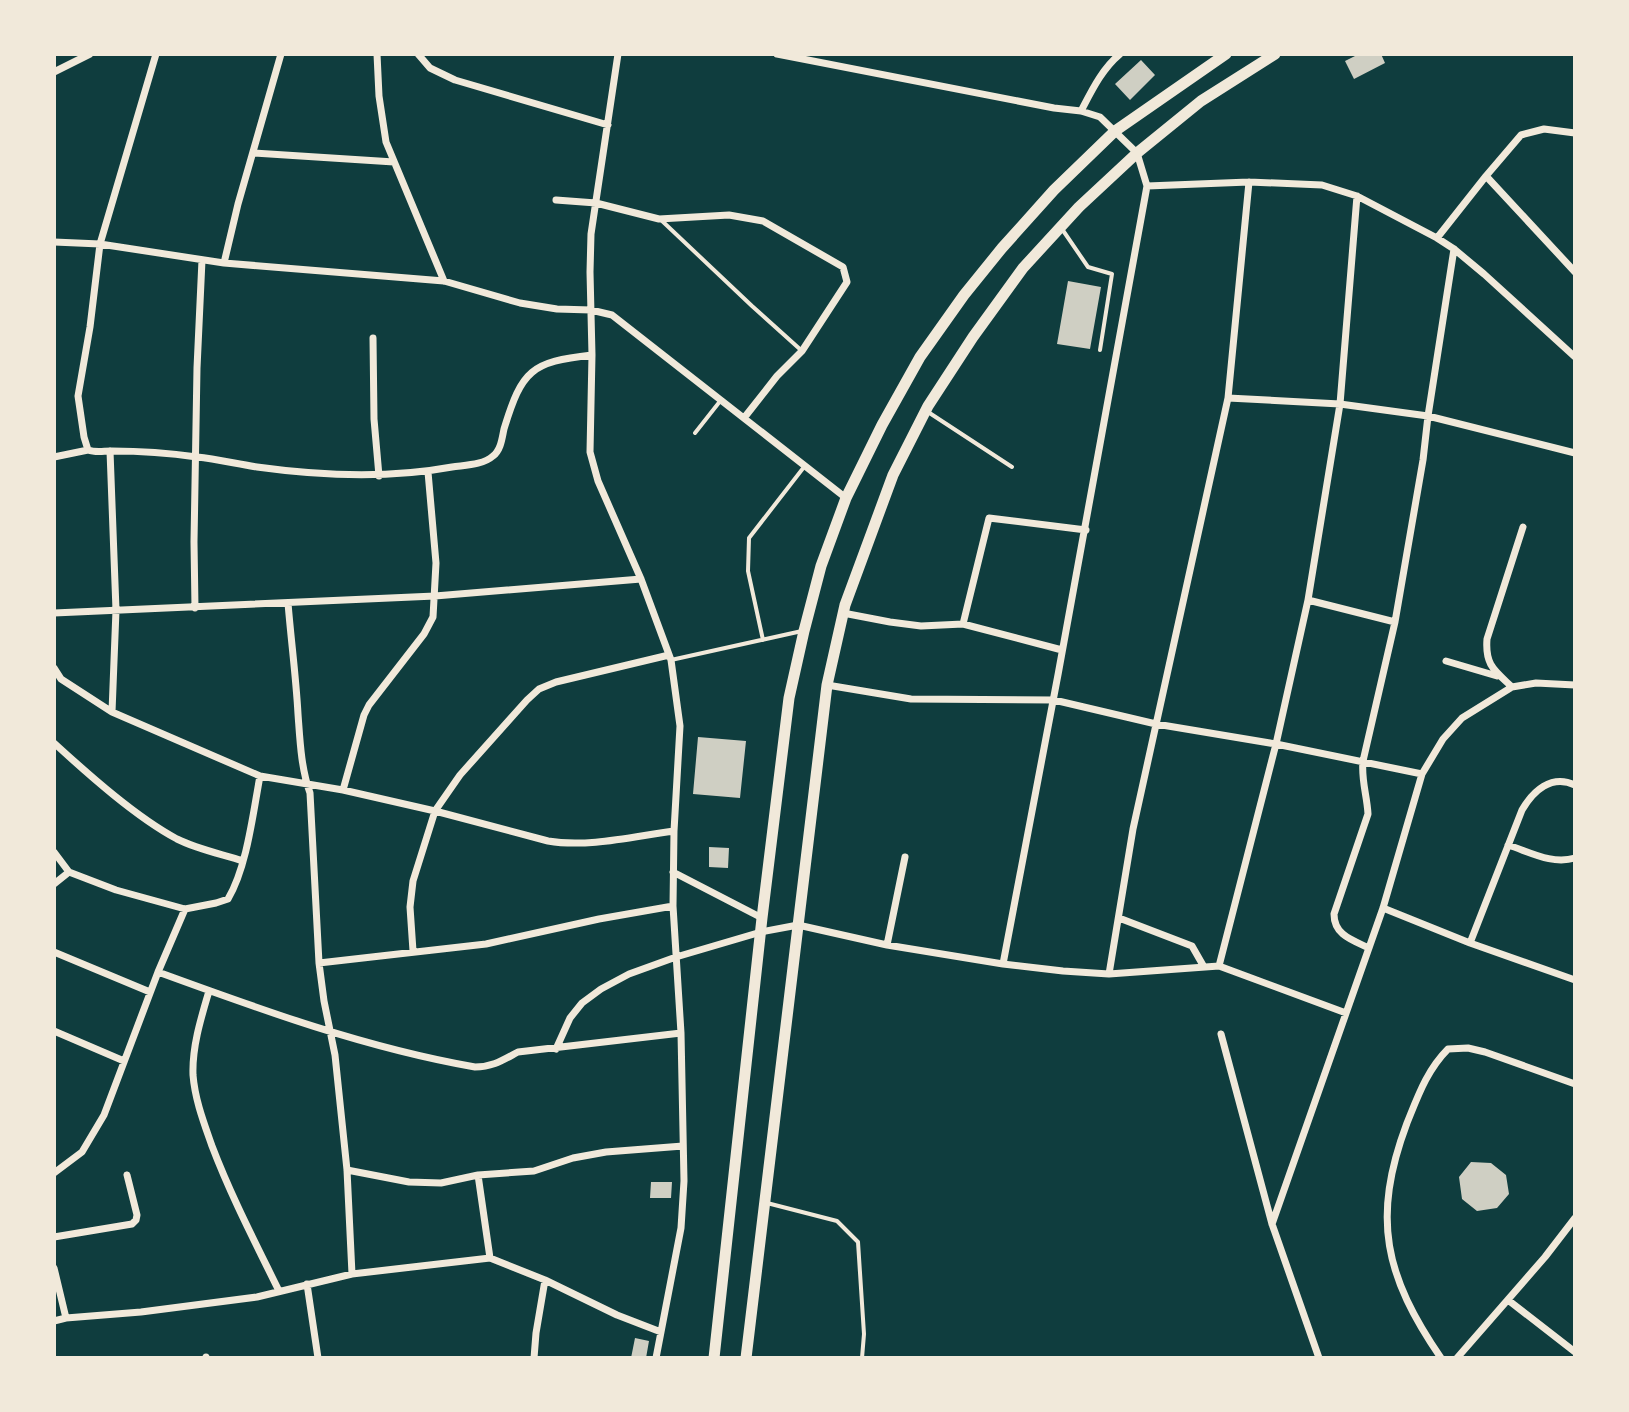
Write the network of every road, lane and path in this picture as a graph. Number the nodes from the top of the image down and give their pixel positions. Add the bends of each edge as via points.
1 (90, 54) edge
2 (156, 54) edge
3 (281, 54) edge
4 (377, 54) edge
5 (418, 54) edge
6 (618, 54) edge
7 (777, 54) edge
8 (1120, 54) edge
9 (1226, 54) edge
10 (1275, 54) edge
11 (54, 72) edge
12 (1081, 111) junction
13 (608, 125) junction
14 (1115, 131) junction
15 (1575, 133) edge
16 (253, 153) junction
17 (1137, 153) junction
18 (394, 162) junction
19 (1486, 176) junction
20 (1249, 182) junction
21 (1147, 186) junction
22 (1357, 196) junction
23 (556, 200) dead end
24 (596, 203) junction
25 (659, 219) junction
26 (1060, 227) junction
27 (1437, 238) junction
28 (54, 242) edge
29 (100, 244) junction
30 (1454, 249) junction
31 (202, 260) junction
32 (224, 263) junction
33 (1575, 272) edge
34 (444, 281) junction
35 (591, 310) junction
36 (373, 338) dead end
37 (1100, 350) dead end
38 (802, 351) junction
39 (592, 355) junction
40 (1575, 357) edge
41 (1228, 398) junction
42 (721, 400) junction
43 (1340, 404) junction
44 (926, 411) junction
45 (1428, 416) junction
46 (744, 418) junction
47 (695, 433) dead end
48 (88, 450) junction
49 (110, 451) junction
50 (1575, 453) edge
51 (54, 457) edge
52 (197, 457) junction
53 (805, 466) junction
54 (1012, 467) dead end
55 (428, 472) junction
56 (379, 476) junction
57 (846, 498) junction
58 (1523, 527) dead end
59 (1086, 530) junction
60 (641, 579) junction
61 (435, 596) junction
62 (1308, 600) junction
63 (288, 603) junction
64 (195, 608) junction
65 (116, 610) junction
66 (54, 613) edge
67 (843, 613) junction
68 (1395, 622) junction
69 (963, 624) junction
70 (804, 631) junction
71 (763, 640) junction
72 (1062, 650) junction
73 (670, 658) junction
74 (1446, 661) dead end
75 (54, 668) edge
76 (1501, 677) junction
77 (827, 685) junction
78 (1575, 685) edge
79 (1512, 687) junction
80 (1054, 700) junction
81 (112, 712) junction
82 (1156, 724) junction
83 (54, 743) edge
84 (1276, 744) junction
85 (1363, 761) junction
86 (1422, 774) junction
87 (260, 776) junction
88 (307, 783) junction
89 (1575, 785) edge
90 (343, 790) junction
91 (435, 811) junction
92 (674, 831) junction
93 (1508, 845) junction
94 (54, 852) edge
95 (905, 857) dead end
96 (1575, 858) edge
97 (243, 861) junction
98 (69, 872) junction
99 (673, 872) junction
100 (54, 884) edge
101 (673, 906) junction
102 (1383, 908) junction
103 (185, 909) junction
104 (762, 918) junction
105 (1119, 918) junction
106 (798, 925) junction
107 (761, 932) junction
108 (1470, 943) junction
109 (887, 945) junction
110 (1369, 948) junction
111 (413, 951) junction
112 (54, 952) edge
113 (676, 957) junction
114 (319, 963) junction
115 (1003, 964) junction
116 (1219, 966) junction
117 (1204, 967) junction
118 (158, 972) junction
119 (1575, 973) edge
120 (1109, 974) junction
121 (1562, 975) junction
122 (1575, 980) edge
123 (209, 991) junction
124 (150, 992) junction
125 (1346, 1013) junction
126 (54, 1031) edge
127 (330, 1032) junction
128 (681, 1033) junction
129 (1221, 1034) dead end
130 (556, 1049) junction
131 (124, 1061) junction
132 (1575, 1084) edge
133 (683, 1146) junction
134 (347, 1170) junction
135 (54, 1173) edge
136 (127, 1175) dead end
137 (478, 1175) junction
138 (764, 1203) junction
139 (1575, 1218) edge
140 (1272, 1224) junction
141 (54, 1237) edge
142 (490, 1258) junction
143 (54, 1268) edge
144 (352, 1274) junction
145 (545, 1280) junction
146 (307, 1284) junction
147 (279, 1291) junction
148 (1508, 1300) junction
149 (66, 1318) junction
150 (54, 1321) edge
151 (661, 1332) junction
152 (1575, 1352) edge
153 (318, 1358) edge
154 (534, 1358) edge
155 (656, 1358) edge
156 (714, 1358) edge
157 (746, 1358) edge
158 (862, 1358) edge
159 (1319, 1358) edge
160 (1441, 1358) edge
161 (1457, 1358) edge

1 - 11 street
2 - 29 street
3 - 16 street
4 - 18 street via 386,142
5 - 13 street via 430,68 455,80
6 - 13 street
7 - 12 street
8 - 12 street via 1098,79
9 - 14 main road
10 - 17 main road via 1201,101
12 - 14 street via 1100,117
13 - 24 street
14 - 17 street
14 - 57 main road via 1054,190 964,295 920,357
15 - 19 street via 1544,129 1521,135
16 - 18 street
16 - 32 street
17 - 21 street
17 - 26 main road
18 - 34 street
19 - 27 street
19 - 33 street
20 - 21 street
20 - 22 street via 1322,185
20 - 41 street
21 - 59 street
22 - 27 street
22 - 43 street
23 - 24 street
24 - 25 street
24 - 35 street
25 - 38 lane
25 - 38 street via 729,215 763,221 843,267 847,282
26 - 37 lane via 1088,267 1112,274
26 - 44 main road via 1015,279
27 - 30 street
28 - 29 street
29 - 31 street
29 - 48 street via 78,396
30 - 40 street
30 - 45 street
31 - 32 street
31 - 52 street
32 - 34 street
34 - 35 street via 520,303
35 - 39 street
35 - 42 street via 612,315
36 - 56 street
38 - 46 street
39 - 55 street via 539,366 526,375 491,458
39 - 60 street via 593,467
41 - 43 street
41 - 82 street
42 - 46 street
42 - 47 lane
43 - 45 street
43 - 62 street
44 - 54 lane
44 - 67 main road via 893,475
45 - 50 street
45 - 68 street
46 - 53 street
48 - 49 street
48 - 51 street
49 - 52 street
49 - 65 street
52 - 56 street via 317,474
52 - 64 street
53 - 57 street
53 - 71 lane via 749,538 748,571
55 - 56 street
55 - 61 street
57 - 70 main road
58 - 76 street via 1487,639 1486,655
59 - 69 street via 989,518
59 - 72 street
60 - 61 street
60 - 73 street
61 - 63 street
61 - 90 street via 424,634 364,715
62 - 68 street
62 - 84 street
63 - 64 street
63 - 88 street
64 - 65 street
65 - 66 street
65 - 81 street
67 - 69 street via 921,626
67 - 77 main road
68 - 85 street
69 - 72 street
70 - 71 lane
70 - 104 main road via 789,698
71 - 73 lane
72 - 80 street
73 - 91 street via 539,689 460,775
73 - 92 street via 680,726
74 - 76 street
75 - 81 street via 61,679
76 - 79 street
77 - 80 street via 911,699
77 - 106 main road
78 - 79 street
79 - 86 street via 1462,718
80 - 82 street
80 - 115 street
81 - 87 street
82 - 84 street
82 - 105 street
83 - 97 street via 174,837
84 - 85 street
84 - 116 street
85 - 86 street
85 - 110 street via 1368,814 1334,923 1344,936
86 - 102 street
87 - 88 street
87 - 97 street
88 - 90 street
88 - 114 street
89 - 93 street via 1556,782 1540,787 1522,810
90 - 91 street
91 - 92 street via 562,844
91 - 111 street via 413,881
92 - 99 street
93 - 96 street via 1553,860
93 - 108 street
94 - 98 street
95 - 109 street
97 - 103 street via 228,899
98 - 100 street
98 - 103 street
99 - 101 street
99 - 104 street
101 - 111 street via 486,944
101 - 113 street
102 - 108 street
102 - 110 street
103 - 118 street
104 - 107 main road
105 - 117 street via 1192,946
105 - 120 street
106 - 107 street
106 - 109 street
106 - 138 main road
107 - 113 street
107 - 156 main road
108 - 121 street
109 - 115 street
110 - 125 street
111 - 114 street
112 - 124 street
113 - 128 street
113 - 130 street via 629,974 582,1003
114 - 127 street
115 - 120 street
116 - 117 street
116 - 125 street
117 - 120 street
118 - 123 street
118 - 124 street
119 - 121 street
121 - 122 street
123 - 127 street
123 - 147 street via 194,1062 199,1111
124 - 131 street
125 - 140 street
126 - 131 street
127 - 130 street via 475,1067 499,1063 518,1052
127 - 134 street
128 - 130 street
128 - 133 street
129 - 140 street
131 - 135 street via 104,1115 82,1152
132 - 160 street via 1468,1048 1448,1049 1420,1088 1390,1180 1387,1219 1390,1257 1404,1297
133 - 137 street via 606,1152 534,1171
133 - 151 street via 682,1217
134 - 137 street via 428,1183
134 - 144 street
136 - 141 street via 137,1215 132,1224
137 - 142 street
138 - 157 main road
138 - 158 lane via 837,1221 858,1242
139 - 148 street
140 - 159 street
142 - 144 street
142 - 145 street
143 - 149 street
144 - 146 street
145 - 151 street
145 - 154 street
146 - 147 street
146 - 153 street
147 - 149 street via 199,1306
148 - 152 street
148 - 161 street
149 - 150 street
151 - 155 street

